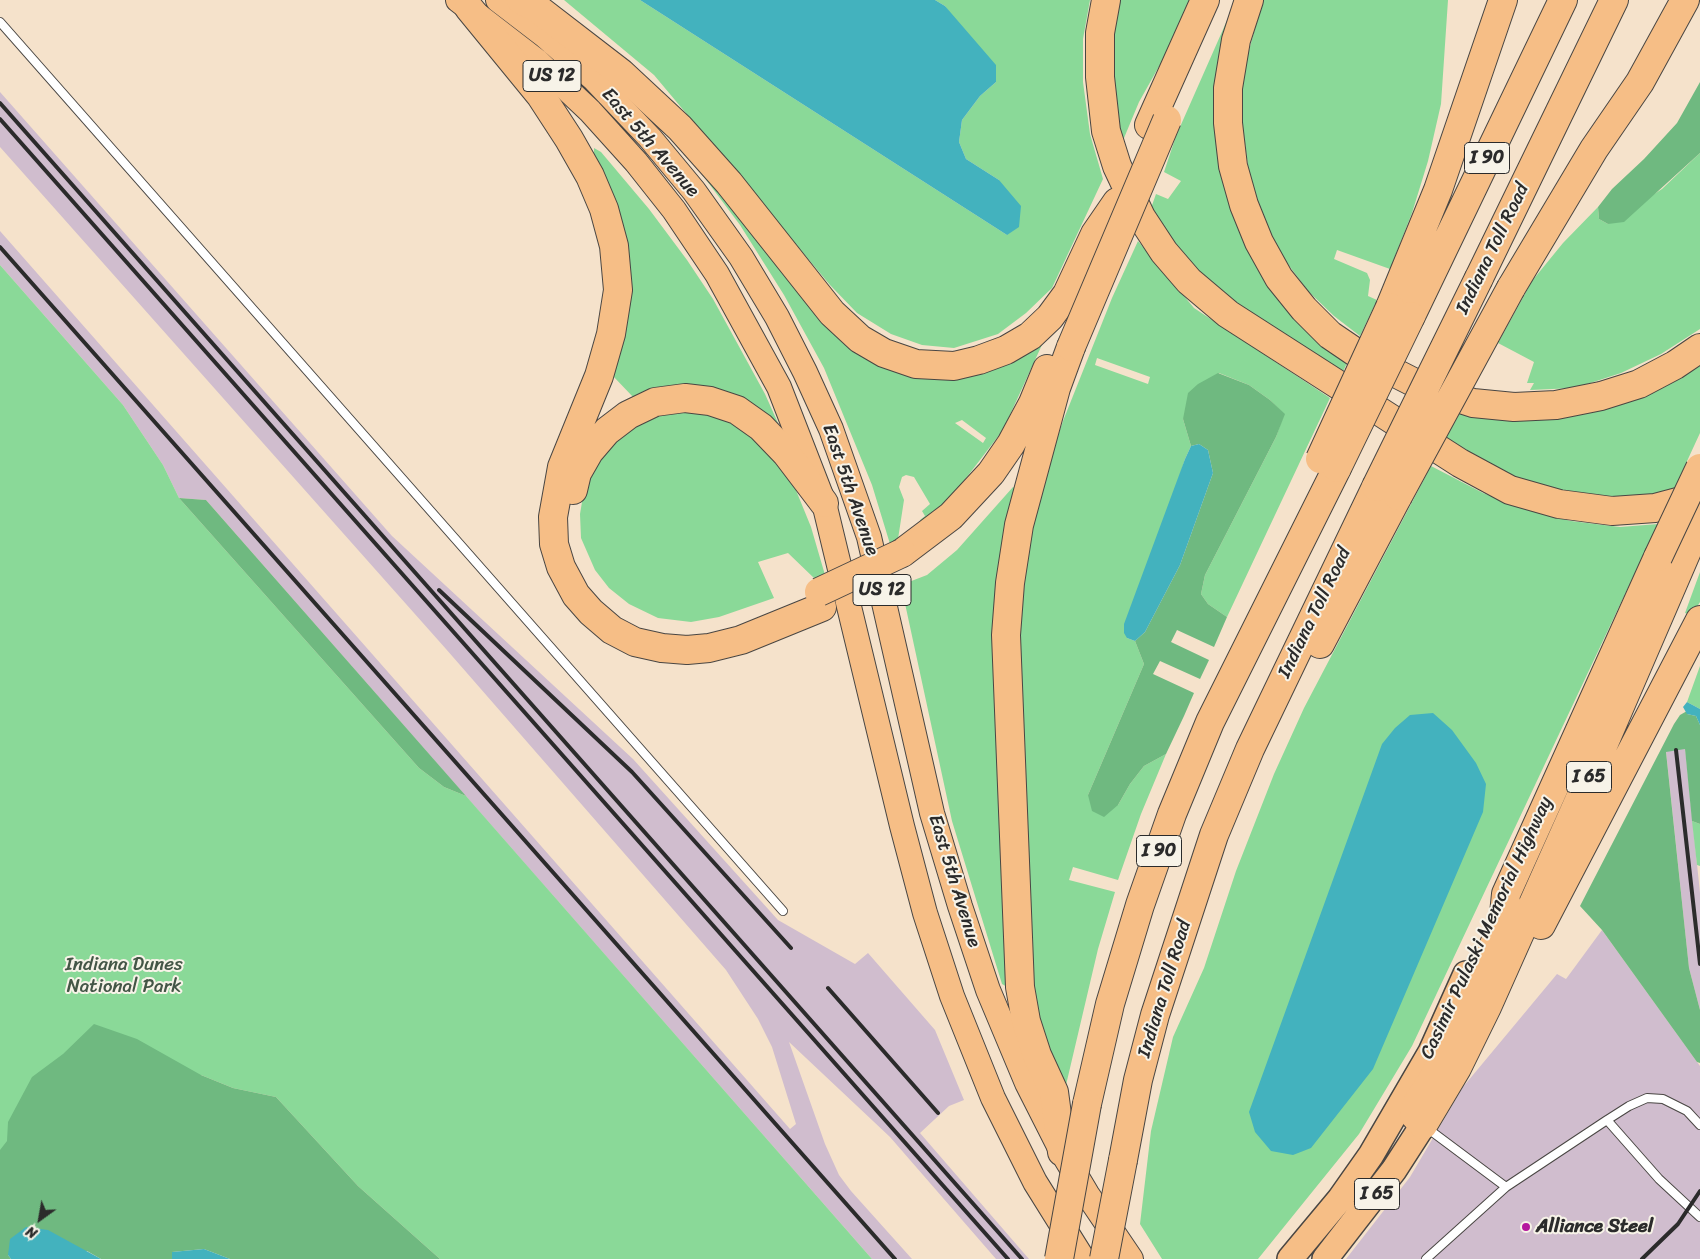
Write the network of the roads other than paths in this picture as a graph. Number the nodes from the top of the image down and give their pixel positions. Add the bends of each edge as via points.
1 (498, 0) edge
2 (520, 0) edge
3 (1106, 0) edge
4 (1205, 0) edge
5 (1221, 0) edge
6 (1248, 0) edge
7 (1503, 0) edge
8 (1563, 0) edge
9 (1614, 0) edge
10 (1685, 0) edge
11 (464, 4) edge
12 (0, 22) edge
13 (1158, 122) junction
14 (1117, 202) junction
15 (1401, 311) junction
16 (1064, 345) junction
17 (1700, 348) edge
18 (1056, 388) junction
19 (1700, 468) edge
20 (1387, 492) junction
21 (1700, 496) edge
22 (824, 503) junction
23 (1700, 521) edge
24 (903, 561) junction
25 (821, 600) junction
26 (1700, 620) edge
27 (1506, 894) junction
28 (783, 910) dead end
29 (1487, 1007) junction
30 (1607, 1120) junction
31 (1423, 1125) junction
32 (1700, 1125) edge
33 (1062, 1152) junction
34 (1506, 1187) junction
35 (1700, 1217) edge
36 (1059, 1259) edge
37 (1083, 1259) edge
38 (1104, 1259) edge
39 (1131, 1259) edge
40 (1290, 1259) edge
41 (1325, 1259) edge
42 (1426, 1259) edge

1 - 33 main road, East 5th Avenue / US 12 via 594,79 650,138 741,257 806,372 869,537 932,814 960,906 992,998 1027,1083
2 - 14 highway via 538,9 621,73 680,128 729,183 832,313 860,339 884,353 916,364 954,366 979,360 1030,336 1067,294 1095,234
3 - 21 highway via 1100,33 1100,78 1106,131 1117,166 1142,217 1164,252 1189,281 1228,314 1460,463 1510,490 1559,504 1612,511 1655,508
4 - 13 highway
5 - 13 highway
6 - 17 highway via 1236,40 1228,88 1233,166 1256,235 1279,278 1330,335 1358,354 1421,386 1473,403 1514,407 1556,406 1639,384
7 - 15 highway via 1438,190
8 - 15 highway, I 90
9 - 20 highway, Indiana Toll Road / I 90, bridge via 1479,278
10 - 20 highway, bridge via 1640,82 1594,149
11 - 22 main road, East 5th Avenue / US 12 via 537,61 590,112 674,210 716,274 778,387
11 - 25 highway via 541,96 569,139 604,209 614,246 618,290 611,334 562,466 553,516 554,544 561,567 576,595 612,630 635,642 687,650 741,640
12 - 28 lane
13 - 14 highway
13 - 16 highway, bridge
14 - 16 highway
15 - 36 highway, I 90, bridge via 1329,464 1266,610 1210,722 1172,814 1110,1004 1087,1104
16 - 18 highway
16 - 24 highway via 1011,444 991,473
18 - 24 highway via 1004,481 951,536
18 - 33 highway via 1020,525 1010,592 1006,678 1020,987 1032,1038 1054,1092
19 - 27 highway, Casimir Pulaski Memorial Highway / I 65, bridge
20 - 38 highway, Indiana Toll Road / I 90, bridge via 1300,683 1250,749 1214,836 1155,1015 1138,1080
22 - 25 highway via 786,453 761,427 737,410 710,401 685,398 655,402 628,414 607,431 577,473 569,517 576,561 588,582 620,615 639,625 686,634 734,626
22 - 37 main road, East 5th Avenue / US 12 via 902,826 952,996 993,1098 1030,1173
23 - 29 highway, Casimir Pulaski Memorial Highway / I 65
24 - 25 highway, bridge
26 - 29 highway via 1567,879 1524,957
27 - 31 highway via 1502,924 1448,1048 1415,1110 1416,1119
27 - 40 highway, Casimir Pulaski Memorial Highway / I 65 via 1431,1052 1370,1155 1340,1199
29 - 31 highway, Casimir Pulaski Memorial Highway / I 65 via 1457,1068
30 - 32 lane via 1647,1098 1663,1099 1687,1111
30 - 34 lane
30 - 35 lane via 1659,1179
31 - 34 lane
31 - 41 highway, Casimir Pulaski Memorial Highway / I 65 via 1394,1170
33 - 39 main road, East 5th Avenue / US 12
34 - 42 lane

